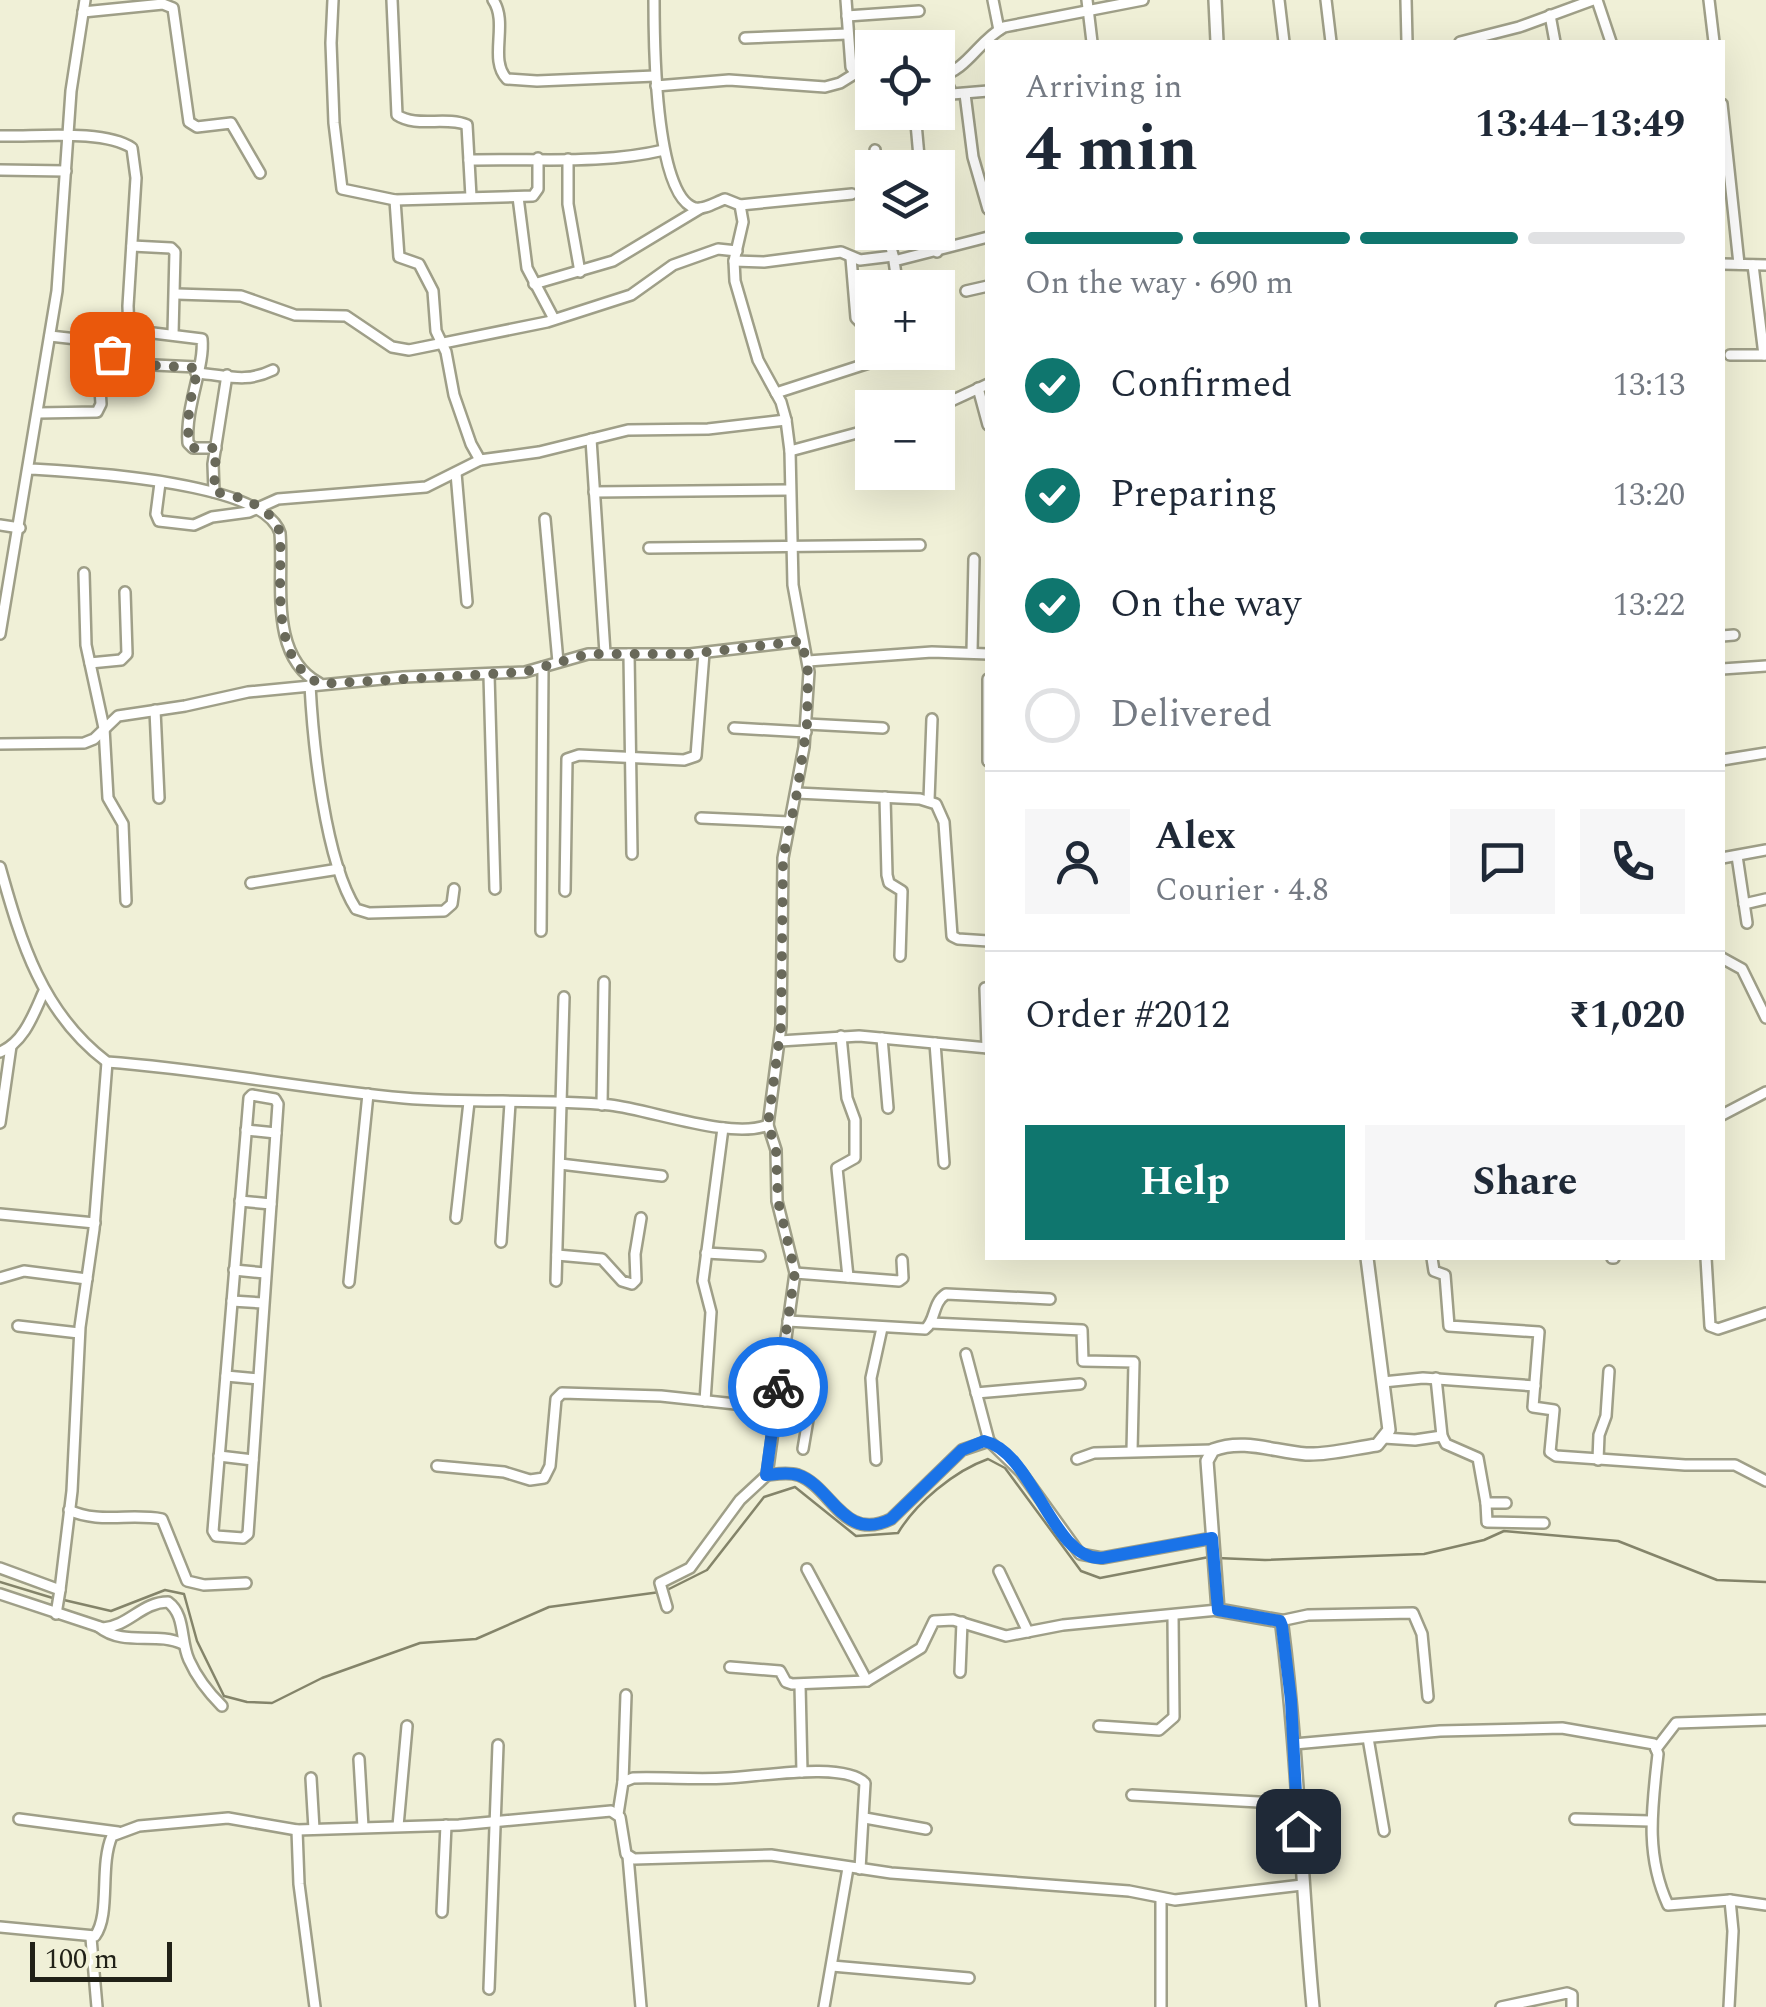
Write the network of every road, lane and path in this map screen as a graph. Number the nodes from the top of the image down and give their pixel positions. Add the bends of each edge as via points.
1 (85, 0) edge
2 (333, 0) edge
3 (392, 0) edge
4 (493, 0) edge
5 (654, 0) edge
6 (846, 0) edge
7 (993, 0) edge
8 (1143, 0) edge
9 (1215, 0) edge
10 (1279, 0) edge
11 (1326, 0) edge
12 (1406, 0) edge
13 (1595, 0) edge
14 (1710, 0) edge
15 (1088, 6) edge
16 (920, 11) dead end
17 (83, 12) junction
18 (1550, 15) junction
19 (847, 16) junction
20 (999, 30) junction
21 (848, 34) junction
22 (745, 38) dead end
23 (989, 40) edge
24 (1092, 40) edge
25 (1217, 40) edge
26 (1284, 40) edge
27 (1332, 40) edge
28 (1407, 40) edge
29 (1468, 40) edge
30 (1554, 40) edge
31 (1610, 40) edge
32 (1714, 40) edge
33 (985, 44) edge
34 (955, 70) edge
35 (855, 71) edge
36 (855, 74) edge
37 (655, 81) junction
38 (985, 91) edge
39 (955, 94) edge
40 (965, 94) junction
41 (1725, 131) edge
42 (0, 136) edge
43 (68, 136) junction
44 (664, 150) junction
45 (538, 158) junction
46 (568, 159) junction
47 (469, 160) junction
48 (0, 170) edge
49 (66, 171) junction
50 (260, 173) dead end
51 (852, 194) dead end
52 (518, 196) junction
53 (470, 197) junction
54 (985, 199) edge
55 (395, 200) junction
56 (740, 205) junction
57 (701, 208) junction
58 (985, 238) edge
59 (132, 246) junction
60 (892, 250) edge
61 (937, 252) joint
62 (736, 256) junction
63 (851, 258) junction
64 (894, 258) junction
65 (1725, 264) edge
66 (1740, 264) junction
67 (1753, 265) junction
68 (1766, 266) edge
69 (896, 270) edge
70 (580, 272) junction
71 (534, 284) junction
72 (985, 287) edge
73 (966, 291) dead end
74 (176, 294) junction
75 (855, 306) edge
76 (554, 319) junction
77 (129, 330) junction
78 (173, 334) junction
79 (50, 336) junction
80 (112, 343) junction
81 (130, 344) junction
82 (443, 344) junction
83 (1730, 355) dead end
84 (1765, 355) edge
85 (111, 363) junction
86 (130, 364) junction
87 (855, 367) edge
88 (197, 370) junction
89 (273, 370) dead end
90 (227, 375) junction
91 (982, 386) edge
92 (776, 392) junction
93 (955, 399) edge
94 (38, 413) junction
95 (786, 420) junction
96 (855, 433) edge
97 (591, 439) junction
98 (216, 448) junction
99 (790, 450) junction
100 (480, 460) junction
101 (30, 470) junction
102 (456, 473) junction
103 (160, 482) junction
104 (790, 490) junction
105 (214, 492) junction
106 (594, 492) junction
107 (259, 508) junction
108 (545, 519) dead end
109 (0, 525) edge
110 (20, 528) junction
111 (790, 545) junction
112 (920, 545) dead end
113 (649, 548) dead end
114 (974, 559) dead end
115 (84, 573) dead end
116 (124, 592) dead end
117 (467, 602) dead end
118 (0, 634) edge
119 (802, 641) junction
120 (972, 652) junction
121 (604, 653) junction
122 (704, 653) junction
123 (629, 654) junction
124 (985, 654) edge
125 (808, 661) junction
126 (558, 662) junction
127 (90, 663) junction
128 (1766, 666) edge
129 (543, 668) junction
130 (1725, 669) edge
131 (489, 675) junction
132 (315, 685) junction
133 (155, 710) junction
134 (932, 719) dead end
135 (104, 728) junction
136 (734, 728) dead end
137 (806, 728) junction
138 (883, 728) dead end
139 (0, 744) edge
140 (1766, 753) edge
141 (631, 760) junction
142 (1725, 760) edge
143 (797, 793) junction
144 (885, 797) junction
145 (159, 798) dead end
146 (929, 800) junction
147 (700, 818) dead end
148 (790, 822) junction
149 (1766, 850) edge
150 (632, 854) dead end
151 (1736, 856) junction
152 (1725, 858) edge
153 (0, 867) edge
154 (339, 869) junction
155 (251, 883) dead end
156 (454, 889) dead end
157 (495, 890) dead end
158 (565, 890) dead end
159 (1766, 898) edge
160 (126, 901) dead end
161 (1744, 904) junction
162 (1748, 923) dead end
163 (540, 931) dead end
164 (985, 941) edge
165 (900, 956) dead end
166 (1725, 960) edge
167 (604, 982) dead end
168 (44, 991) junction
169 (564, 997) dead end
170 (1766, 1018) edge
171 (841, 1036) junction
172 (882, 1038) junction
173 (780, 1041) junction
174 (935, 1044) junction
175 (11, 1046) junction
176 (985, 1048) edge
177 (0, 1052) edge
178 (107, 1062) junction
179 (266, 1083) junction
180 (1766, 1092) edge
181 (368, 1094) junction
182 (264, 1097) junction
183 (469, 1102) junction
184 (510, 1103) junction
185 (562, 1103) junction
186 (602, 1104) junction
187 (888, 1108) dead end
188 (1725, 1113) edge
189 (0, 1124) edge
190 (768, 1124) junction
191 (723, 1128) junction
192 (246, 1130) junction
193 (276, 1133) junction
194 (944, 1163) dead end
195 (560, 1164) junction
196 (662, 1176) dead end
197 (240, 1200) junction
198 (271, 1204) junction
199 (0, 1214) edge
200 (456, 1218) dead end
201 (641, 1218) dead end
202 (94, 1222) junction
203 (501, 1242) dead end
204 (706, 1253) junction
205 (556, 1255) junction
206 (760, 1256) dead end
207 (902, 1260) dead end
208 (1366, 1260) edge
209 (1432, 1260) edge
210 (1706, 1260) edge
211 (234, 1270) junction
212 (795, 1272) junction
213 (266, 1274) junction
214 (848, 1276) junction
215 (0, 1278) edge
216 (87, 1279) junction
217 (556, 1281) dead end
218 (349, 1282) dead end
219 (1050, 1299) dead end
220 (232, 1301) junction
221 (263, 1303) junction
222 (1766, 1313) edge
223 (788, 1320) junction
224 (931, 1322) junction
225 (18, 1326) dead end
226 (882, 1328) junction
227 (79, 1333) junction
228 (966, 1354) dead end
229 (1609, 1371) dead end
230 (226, 1376) junction
231 (258, 1378) junction
232 (1436, 1378) junction
233 (778, 1381) junction
234 (1383, 1382) junction
235 (1080, 1384) dead end
236 (1535, 1386) junction
237 (976, 1392) junction
238 (705, 1400) junction
239 (754, 1406) dead end
240 (1442, 1436) junction
241 (1384, 1438) junction
242 (989, 1442) junction
243 (803, 1449) dead end
244 (1212, 1450) junction
245 (1132, 1451) junction
246 (219, 1456) junction
247 (1077, 1459) dead end
248 (253, 1460) junction
249 (876, 1460) dead end
250 (1598, 1460) junction
251 (436, 1466) dead end
252 (766, 1475) junction
253 (1766, 1480) edge
254 (1486, 1503) junction
255 (1506, 1503) dead end
256 (69, 1510) junction
257 (1544, 1523) dead end
258 (1213, 1541) junction
259 (0, 1568) edge
260 (807, 1569) dead end
261 (999, 1571) dead end
262 (246, 1583) dead end
263 (61, 1591) junction
264 (0, 1594) edge
265 (666, 1604) dead end
266 (1218, 1610) junction
267 (56, 1612) junction
268 (1172, 1616) junction
269 (1280, 1621) junction
270 (962, 1622) junction
271 (97, 1625) junction
272 (1028, 1632) junction
273 (183, 1644) junction
274 (730, 1667) dead end
275 (960, 1672) dead end
276 (866, 1681) junction
277 (800, 1685) junction
278 (626, 1695) dead end
279 (1428, 1697) dead end
280 (222, 1706) dead end
281 (1766, 1720) edge
282 (407, 1726) dead end
283 (1099, 1726) dead end
284 (1368, 1738) junction
285 (498, 1744) dead end
286 (1294, 1744) junction
287 (1656, 1749) junction
288 (360, 1760) dead end
289 (802, 1772) junction
290 (311, 1778) dead end
291 (623, 1782) junction
292 (1132, 1795) dead end
293 (1297, 1804) junction
294 (618, 1814) junction
295 (864, 1818) junction
296 (18, 1819) dead end
297 (1575, 1819) dead end
298 (1650, 1820) junction
299 (496, 1822) junction
300 (446, 1825) junction
301 (398, 1826) junction
302 (363, 1827) junction
303 (314, 1829) junction
304 (926, 1829) dead end
305 (297, 1830) junction
306 (1384, 1830) dead end
307 (118, 1832) junction
308 (628, 1856) junction
309 (848, 1868) junction
310 (860, 1869) junction
311 (1302, 1886) junction
312 (1162, 1899) junction
313 (1730, 1900) junction
314 (1766, 1905) edge
315 (442, 1912) dead end
316 (0, 1927) edge
317 (91, 1938) junction
318 (832, 1966) junction
319 (969, 1978) dead end
320 (488, 1988) dead end
321 (98, 2007) edge
322 (315, 2007) edge
323 (642, 2007) edge
324 (824, 2007) edge
325 (1161, 2007) edge
326 (1313, 2007) edge
327 (1501, 2007) edge
328 (1572, 2007) edge
329 (1729, 2007) edge

1 - 17 street
2 - 55 street via 340,184 346,192
3 - 47 street via 397,115 464,122
4 - 37 street via 507,79
5 - 37 street
6 - 19 street
7 - 20 street
8 - 15 street
9 - 25 street
10 - 26 street
11 - 27 street
12 - 28 street
13 - 18 street
13 - 31 street
14 - 32 street
15 - 20 street
15 - 24 street
16 - 19 street
17 - 43 street
17 - 50 street via 172,8 189,122 231,123
18 - 29 street
18 - 30 street
19 - 21 street
20 - 23 street
21 - 22 street
21 - 35 street
33 - 34 street
36 - 37 street via 825,87
37 - 44 street
38 - 40 street
39 - 40 street
40 - 54 street
41 - 66 street
42 - 43 street
43 - 49 street
43 - 59 street via 132,148
44 - 46 street via 614,160
44 - 57 street via 684,197
45 - 46 street
45 - 47 street
45 - 52 street via 537,193
46 - 70 street
47 - 53 street
48 - 49 street
49 - 79 street
51 - 56 street
52 - 53 street
52 - 71 street
53 - 55 street
55 - 82 street via 400,258 419,264 425,275
56 - 57 street via 725,199
56 - 62 street
57 - 70 street
58 - 61 street
59 - 74 street via 176,252
59 - 77 street
60 - 64 street
61 - 64 street
62 - 63 street via 764,262 841,252
62 - 76 street via 718,250 673,265 631,296
62 - 92 street via 754,347
63 - 64 street
63 - 75 street
64 - 69 street
65 - 66 street
66 - 67 street
67 - 68 street
67 - 84 street
70 - 71 street
71 - 76 street
72 - 73 street
74 - 78 street
74 - 82 street via 241,296 294,315 346,316 401,350
76 - 82 street
77 - 78 street
77 - 81 street
78 - 88 street via 202,338
79 - 80 street
79 - 94 street
80 - 81 street
80 - 85 street
81 - 86 street
82 - 100 street via 454,396
83 - 84 street
85 - 86 street
85 - 94 street via 96,412
86 - 88 street
87 - 92 street
88 - 90 street
88 - 98 street via 188,442
89 - 90 street via 243,380
90 - 98 street
91 - 93 street
92 - 95 street
94 - 101 street
95 - 97 street via 642,429
95 - 99 street
96 - 99 street
97 - 100 street
97 - 106 street
98 - 105 street
99 - 104 street
100 - 102 street
101 - 103 street
101 - 110 street
102 - 107 street via 426,487 285,498
102 - 117 street
103 - 105 street
103 - 107 street via 156,514 162,523 194,524
104 - 106 street
104 - 111 street
105 - 107 street
106 - 121 street
107 - 132 street via 274,518 280,533 286,638
108 - 126 street
109 - 110 street
110 - 118 street
111 - 112 street
111 - 113 street
111 - 119 street
114 - 120 street
115 - 127 street
116 - 127 street via 127,654
119 - 122 street
119 - 125 street
120 - 124 street
120 - 125 street
121 - 123 street
121 - 126 street
122 - 123 street
122 - 141 street via 696,756
123 - 141 street
125 - 137 street
126 - 129 street
127 - 135 street
128 - 130 street
129 - 131 street
129 - 163 street
131 - 132 street
131 - 157 street
132 - 133 street
132 - 154 street via 318,773
133 - 135 street via 118,716
133 - 145 street
134 - 146 street
135 - 139 street via 94,739 72,745
135 - 160 street via 108,798 124,834
136 - 137 street
137 - 138 street
137 - 143 street
140 - 142 street
141 - 150 street
141 - 158 street via 567,760
143 - 144 street
143 - 148 street
144 - 146 street
144 - 165 street via 887,875 902,892
146 - 164 street via 944,822 952,936
147 - 148 street
148 - 173 street via 783,858
149 - 151 street
151 - 152 street
151 - 161 street
153 - 168 street via 20,939
154 - 155 street
154 - 156 street via 352,904 363,912 444,911
159 - 161 street
161 - 162 street
166 - 170 street via 1742,969
167 - 186 street
168 - 175 street
168 - 178 street
169 - 185 street
171 - 172 street
171 - 173 street
171 - 214 street via 846,1098 855,1120 855,1158 836,1168
172 - 174 street
172 - 187 street
173 - 190 street
174 - 176 street
174 - 194 street
175 - 177 street
175 - 189 street
178 - 179 street
178 - 202 street
179 - 181 street
179 - 182 street
180 - 188 street
181 - 183 street
181 - 218 street
182 - 192 street via 249,1098
182 - 193 street via 278,1102
183 - 184 street
183 - 200 street
184 - 185 street
184 - 203 street
185 - 186 street
185 - 195 street
186 - 191 street
190 - 191 street
190 - 212 street
191 - 204 street
192 - 193 street
192 - 197 street
193 - 198 street
195 - 196 street
195 - 205 street
197 - 198 street
197 - 211 street
198 - 213 street
199 - 202 street
201 - 205 street via 632,1284 602,1259
202 - 216 street
204 - 206 street
204 - 238 street via 703,1285 711,1316
205 - 217 street
207 - 214 street via 899,1281
208 - 234 street
209 - 236 street via 1434,1271 1445,1275 1449,1326 1539,1332
210 - 222 street via 1710,1326
211 - 213 street
211 - 220 street
212 - 214 street
212 - 223 street
213 - 221 street
215 - 216 street via 24,1271
216 - 227 street
219 - 224 street via 946,1294
220 - 221 street
220 - 230 street
221 - 231 street
223 - 226 street
223 - 233 street
224 - 226 street via 925,1330
224 - 245 street via 1082,1330 1083,1361 1134,1362
225 - 227 street
226 - 249 street via 871,1378
227 - 256 street
228 - 237 street
229 - 250 street
230 - 231 street
230 - 246 street
231 - 248 street
232 - 234 street
232 - 236 street
232 - 240 street
233 - 243 street via 814,1384
233 - 252 street
234 - 241 street via 1389,1430
235 - 237 street
236 - 250 street via 1533,1408 1554,1410 1550,1452
237 - 242 street
238 - 239 street
238 - 251 street via 562,1392 544,1478
240 - 241 street
240 - 254 street via 1478,1458
241 - 244 street via 1376,1445 1308,1454 1248,1445
242 - 252 street via 962,1450 882,1524 852,1521 803,1477
242 - 258 street via 1021,1472 1085,1557
244 - 245 street
244 - 258 street
245 - 247 street
246 - 248 street
246 - 248 street via 216,1536 248,1534
250 - 253 street via 1735,1465
252 - 265 street via 690,1568 660,1583
254 - 255 street
254 - 257 street via 1487,1522
256 - 262 street via 91,1517 162,1518 186,1582
256 - 263 street
258 - 266 street
259 - 263 street
260 - 276 street
261 - 272 street
263 - 267 street
264 - 267 street
266 - 268 street
266 - 269 street
267 - 271 street
268 - 272 street
268 - 283 street via 1174,1717 1159,1730
269 - 279 street via 1413,1613 1422,1634
269 - 286 street
270 - 272 street via 1006,1636
270 - 275 street
270 - 276 street via 934,1621 921,1648
271 - 273 street via 112,1636 168,1637
271 - 273 street via 117,1626 148,1605 168,1602 178,1613
273 - 280 street via 200,1681
274 - 277 street via 780,1671 786,1682
276 - 277 street
277 - 289 street
278 - 291 street
281 - 287 street via 1676,1723
282 - 301 street
284 - 286 street
284 - 287 street via 1562,1728
284 - 306 street
285 - 299 street
286 - 293 street
287 - 298 street
288 - 302 street
289 - 291 street
289 - 295 street via 862,1779
290 - 303 street
291 - 294 street
292 - 293 street
293 - 311 street
294 - 299 street
294 - 308 street
295 - 304 street
295 - 310 street
296 - 307 street
297 - 298 street
298 - 313 street via 1656,1880 1668,1906
299 - 300 street
299 - 320 street
300 - 301 street
300 - 315 street
301 - 302 street
302 - 303 street
303 - 305 street
305 - 307 street via 228,1818
305 - 322 street
307 - 317 street via 106,1856 101,1924
308 - 309 street via 771,1855
308 - 323 street
309 - 310 street
309 - 318 street
310 - 312 street
311 - 312 street
311 - 326 street
312 - 325 street
313 - 314 street
313 - 329 street
316 - 317 street
317 - 321 street
318 - 319 street
318 - 324 street
327 - 328 street via 1566,1993

